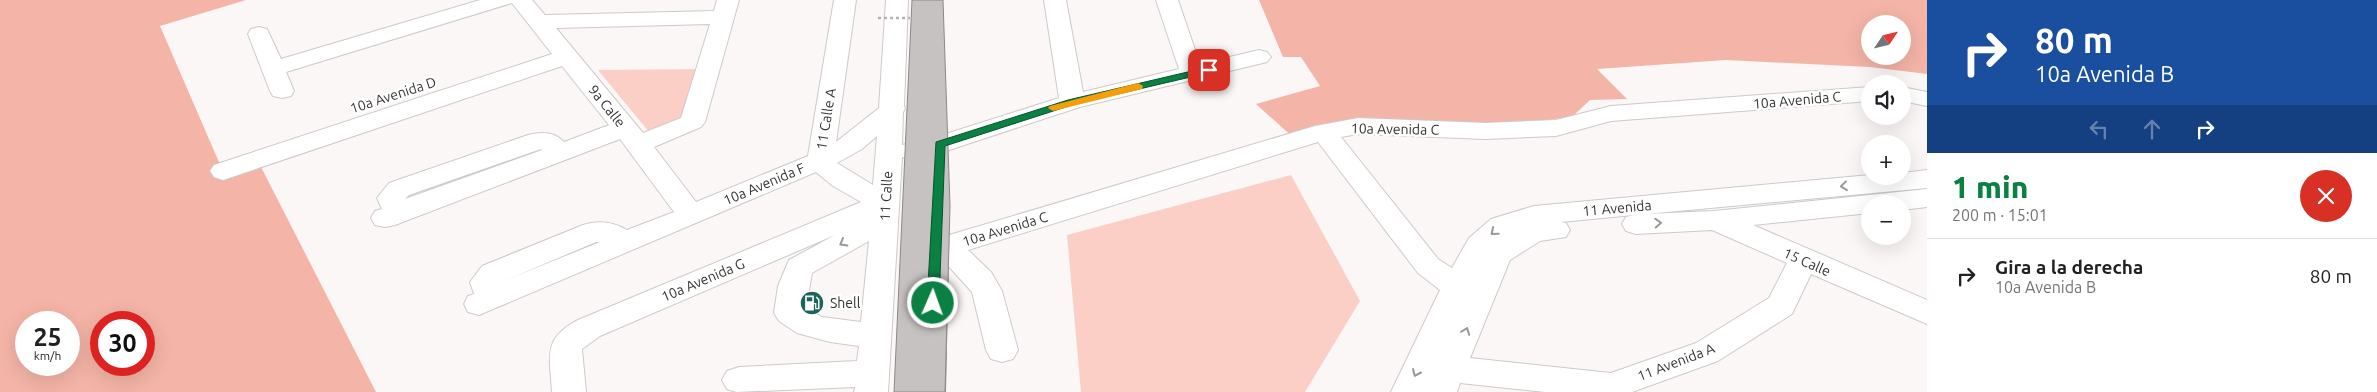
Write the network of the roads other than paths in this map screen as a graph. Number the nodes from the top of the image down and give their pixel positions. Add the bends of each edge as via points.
1 (503, 0) edge
2 (521, 0) edge
3 (845, 0) edge
4 (1056, 0) edge
5 (1167, 0) edge
6 (725, 8) edge
7 (895, 12) edge
8 (540, 22) junction
9 (259, 34) dead end
10 (568, 56) junction
11 (1259, 56) dead end
12 (272, 62) junction
13 (1192, 74) junction
14 (282, 91) dead end
15 (1861, 95) edge
16 (1911, 96) edge
17 (1927, 99) edge
18 (1072, 102) junction
19 (892, 109) junction
20 (939, 115) edge
21 (1324, 132) junction
22 (632, 136) junction
23 (940, 144) junction
24 (889, 156) junction
25 (820, 160) junction
26 (223, 171) dead end
27 (938, 173) edge
28 (1927, 179) edge
29 (1927, 198) edge
30 (1692, 201) junction
31 (886, 211) junction
32 (690, 214) junction
33 (394, 215) dead end
34 (1714, 220) junction
35 (1803, 260) junction
36 (1468, 293) junction
37 (478, 304) dead end
38 (1927, 313) edge
39 (876, 334) junction
40 (1002, 350) dead end
41 (739, 380) dead end
42 (1446, 380) edge
43 (872, 383) edge
44 (569, 392) edge
45 (1408, 392) edge

1 - 12 street
2 - 8 street, 9a Calle
3 - 25 street, 11 Calle A
4 - 18 street
5 - 13 street
6 - 8 street
6 - 22 street via 692,122
7 - 19 street, 11 Calle
8 - 10 street, 9a Calle
9 - 12 street
10 - 22 street, 9a Calle
10 - 26 street, 10a Avenida D
11 - 13 street
12 - 14 street
13 - 18 street
15 - 21 street, 10a Avenida C via 1611,114 1556,128 1486,132 1358,126
16 - 17 street
18 - 23 street
19 - 24 street, 11 Calle
19 - 25 street, 10a Avenida F via 853,144
20 - 23 street
21 - 36 street via 1428,266
21 - 40 street, 10a Avenida C via 938,249 980,280 987,291
22 - 32 street, 9a Calle
22 - 33 street via 558,154
23 - 24 street
23 - 27 street
24 - 31 street, 11 Calle
25 - 31 street, 11 Calle A via 832,174
25 - 32 street, 10a Avenida F
28 -> 30 street, 11 Avenida
29 - 34 street, 11 Avenida
30 - 34 street, 15 Calle
30 -> 36 street, 11 Avenida via 1534,215 1501,226 1479,244
31 - 39 street, 11 Calle
31 -> 39 street via 800,268 793,286 790,314 800,323 856,334
31 - 44 street, 10a Avenida G via 573,337 566,348
32 - 37 street, 10a Avenida F via 625,242 608,232 593,232 493,274 485,282 486,289 505,293
34 - 35 street, 15 Calle
36 -> 34 street, 11 Avenida via 1498,254 1532,232
35 - 38 street, 15 Calle
35 - 42 street, 11 Avenida A via 1781,306 1707,352 1611,386
42 -> 36 street, 11 Avenida
36 -> 45 street, 11 Avenida
39 - 43 street, 11 Calle
41 - 43 street

